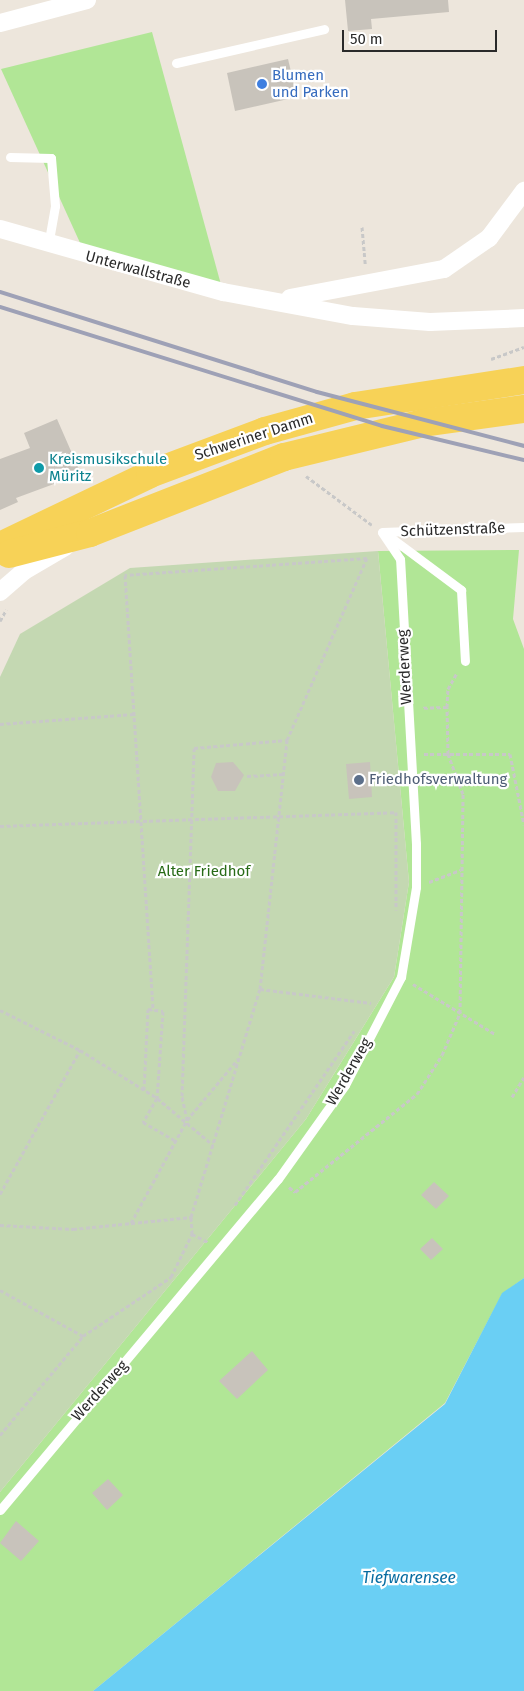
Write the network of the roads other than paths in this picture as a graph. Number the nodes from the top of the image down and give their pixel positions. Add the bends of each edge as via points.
1 (88, 0) edge
2 (0, 23) edge
3 (324, 29) dead end
4 (176, 63) dead end
5 (10, 157) dead end
6 (524, 192) edge
7 (0, 229) edge
8 (48, 244) junction
9 (279, 300) junction
10 (524, 318) edge
11 (524, 380) edge
12 (524, 409) edge
13 (524, 527) edge
14 (382, 532) junction
15 (90, 533) junction
16 (0, 546) edge
17 (0, 557) edge
18 (0, 592) edge
19 (465, 661) road end
20 (0, 1510) edge

1 - 2 street
3 - 4 lane
5 - 8 lane via 51,158 55,206
6 - 9 street, Unterwallstraße via 489,238 444,269
7 - 8 street, Unterwallstraße
8 - 9 street, Unterwallstraße via 223,292
9 - 10 street, Unterwallstraße via 352,316 430,322
11 - 16 main road, Schweriner Damm via 355,406 265,431 150,474
12 - 15 main road, Schweriner Damm via 422,423 329,444 284,457
13 - 14 lane, Schützenstraße
14 - 19 lane via 461,590
14 - 20 lane, Werderweg via 400,558 416,887 401,977 345,1085 278,1179
15 - 17 main road, Schweriner Damm
15 - 18 street via 24,571

